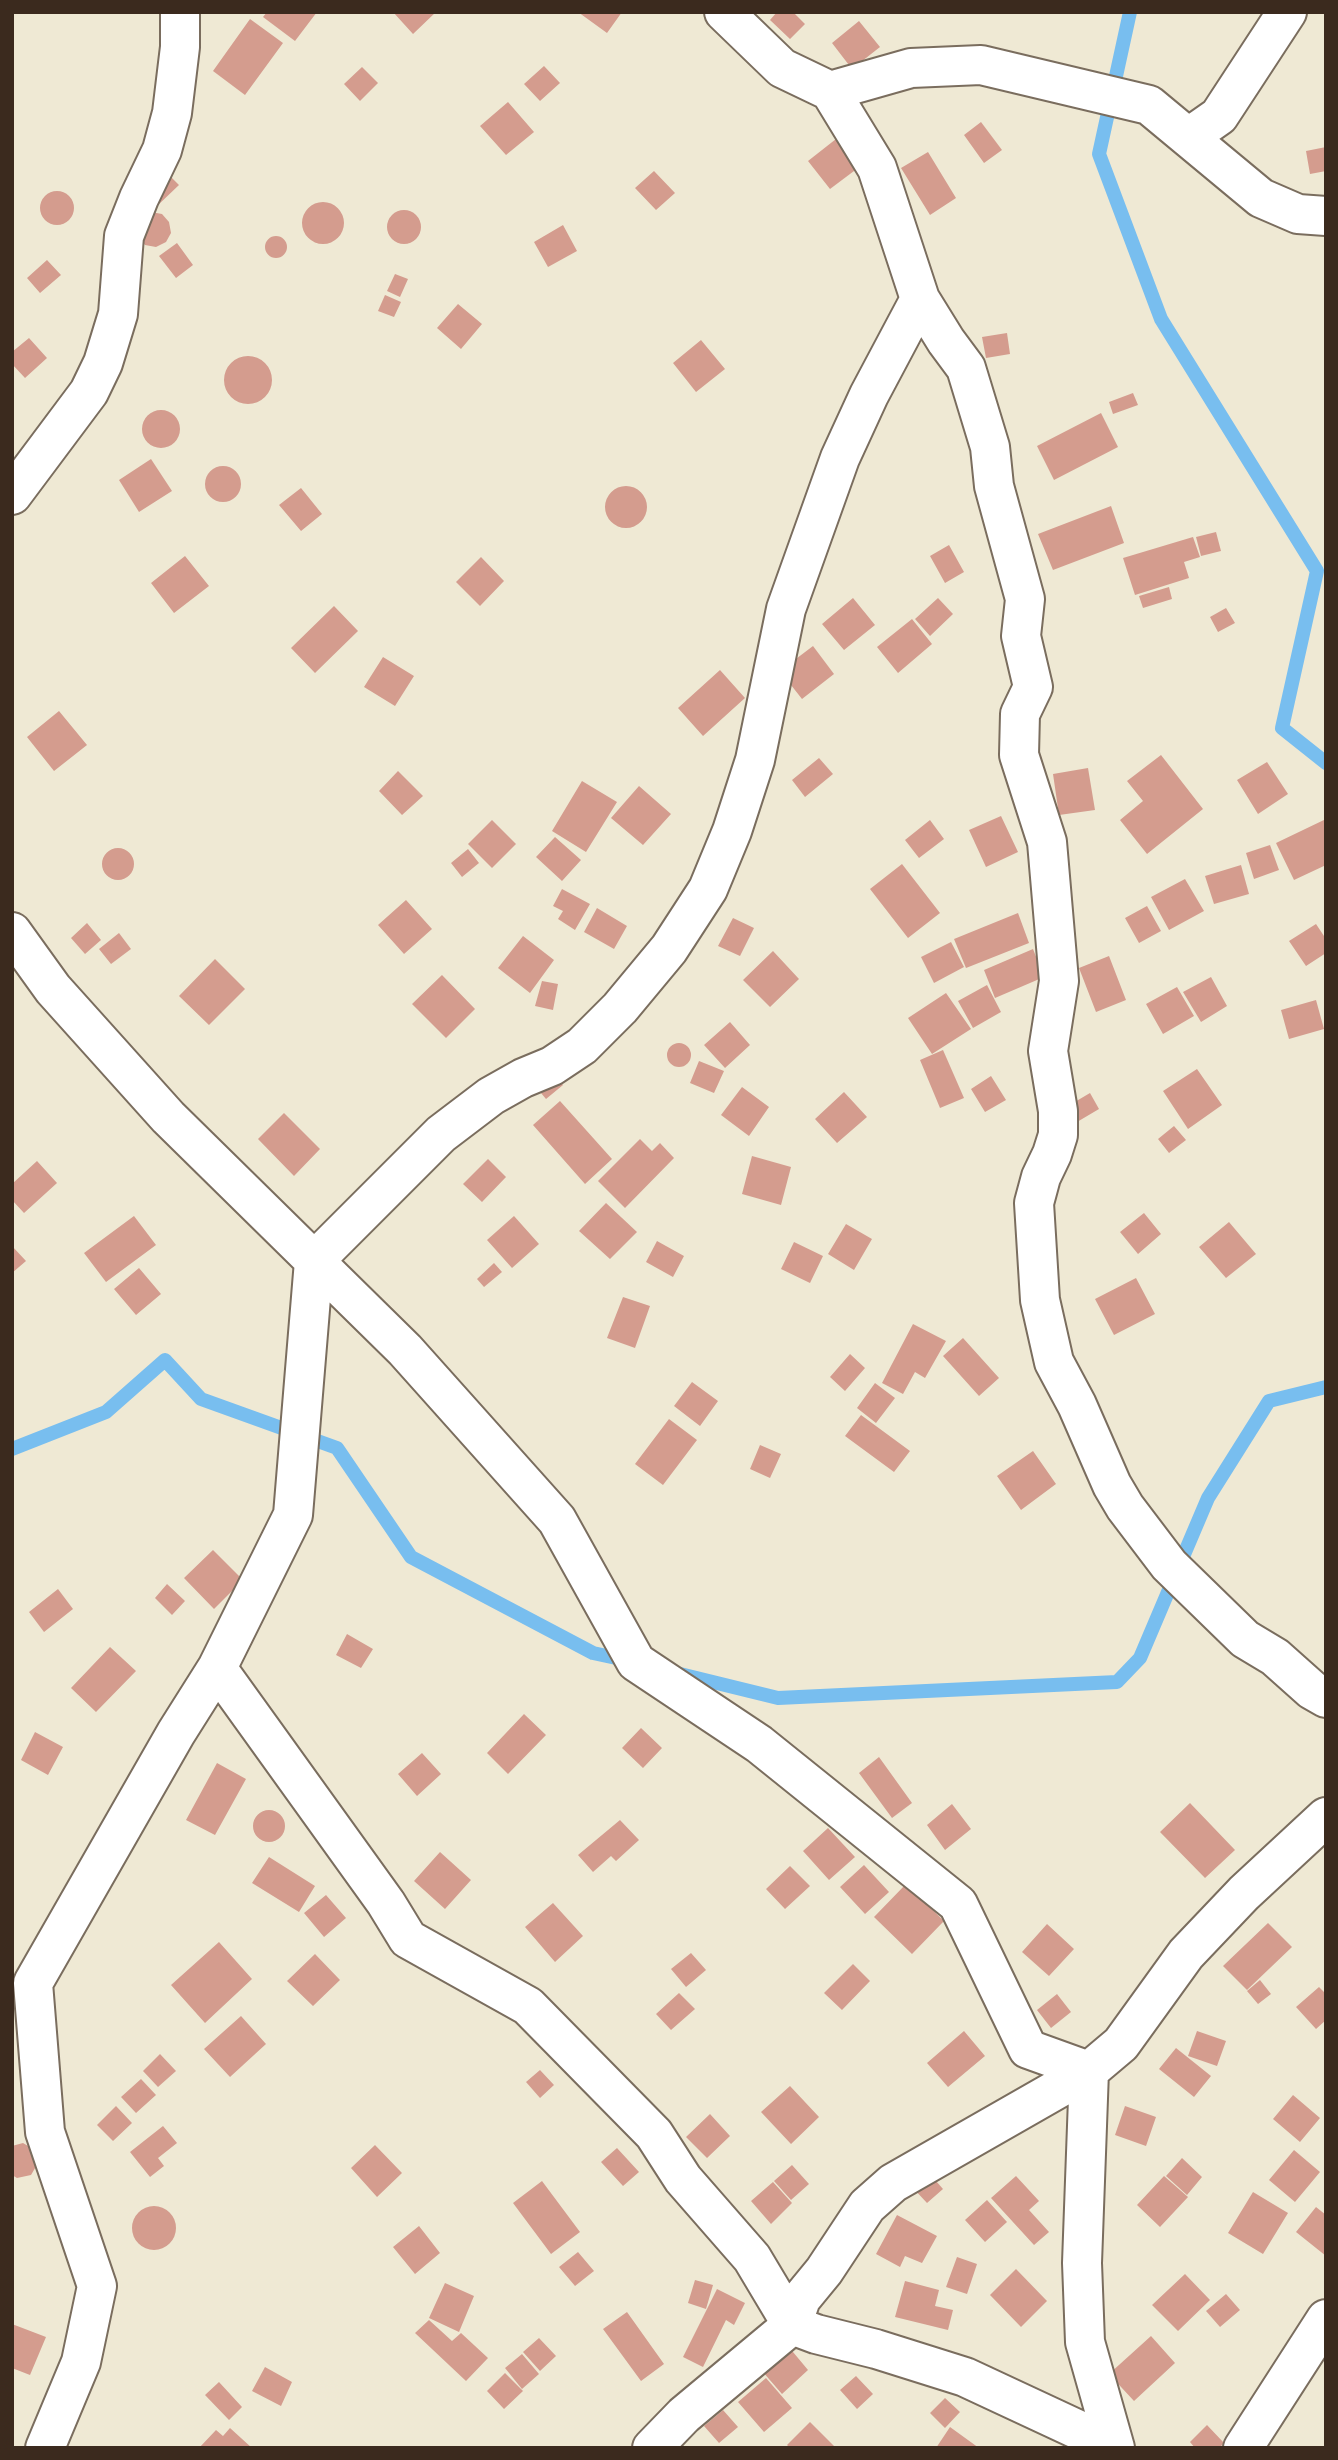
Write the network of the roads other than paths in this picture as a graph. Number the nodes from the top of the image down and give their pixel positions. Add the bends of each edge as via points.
1 (180, 12) edge
2 (724, 12) edge
3 (1287, 12) edge
4 (831, 91) junction
5 (1189, 137) junction
6 (1326, 216) edge
7 (920, 299) junction
8 (12, 495) edge
9 (12, 932) edge
10 (314, 1261) junction
11 (217, 1668) junction
12 (1326, 1698) edge
13 (1326, 1817) edge
14 (1089, 2071) junction
15 (1326, 2319) edge
16 (792, 2325) junction
17 (1114, 2447) edge
18 (45, 2448) edge
19 (652, 2448) edge
20 (1243, 2448) edge

1 - 8 street via 172,113 162,150 124,236 118,314 103,363 89,392
2 - 4 street via 782,68
3 - 5 street via 1219,116
4 - 5 street via 911,68 981,65 1149,105
4 - 7 street via 877,168
5 - 6 street via 1261,198 1298,214
7 - 10 street via 869,395 831,483 786,609 755,760 708,888 669,949 582,1046 491,1097 441,1134
7 - 12 street via 966,368 990,447 994,486 1025,599 1021,636 1033,687 1020,714 1019,755 1047,842 1059,981 1048,1051 1058,1135 1034,1203 1040,1300 1054,1362 1112,1485 1169,1564 1245,1639
9 - 10 street via 53,989 168,1116
10 - 11 street via 293,1515
10 - 14 street via 405,1350 557,1520 636,1662 759,1744 958,1903 1028,2049
11 - 16 street via 408,1939 528,2006 654,2134 683,2179 752,2258
11 - 18 street via 33,1983 45,2132 97,2286 81,2362
13 - 14 street via 1244,1892 1186,1954 1121,2044
14 - 16 street via 893,2183 853,2225 801,2299
14 - 17 street via 1082,2263 1085,2342
15 - 20 street
16 - 17 street via 965,2377
16 - 19 street via 684,2415

